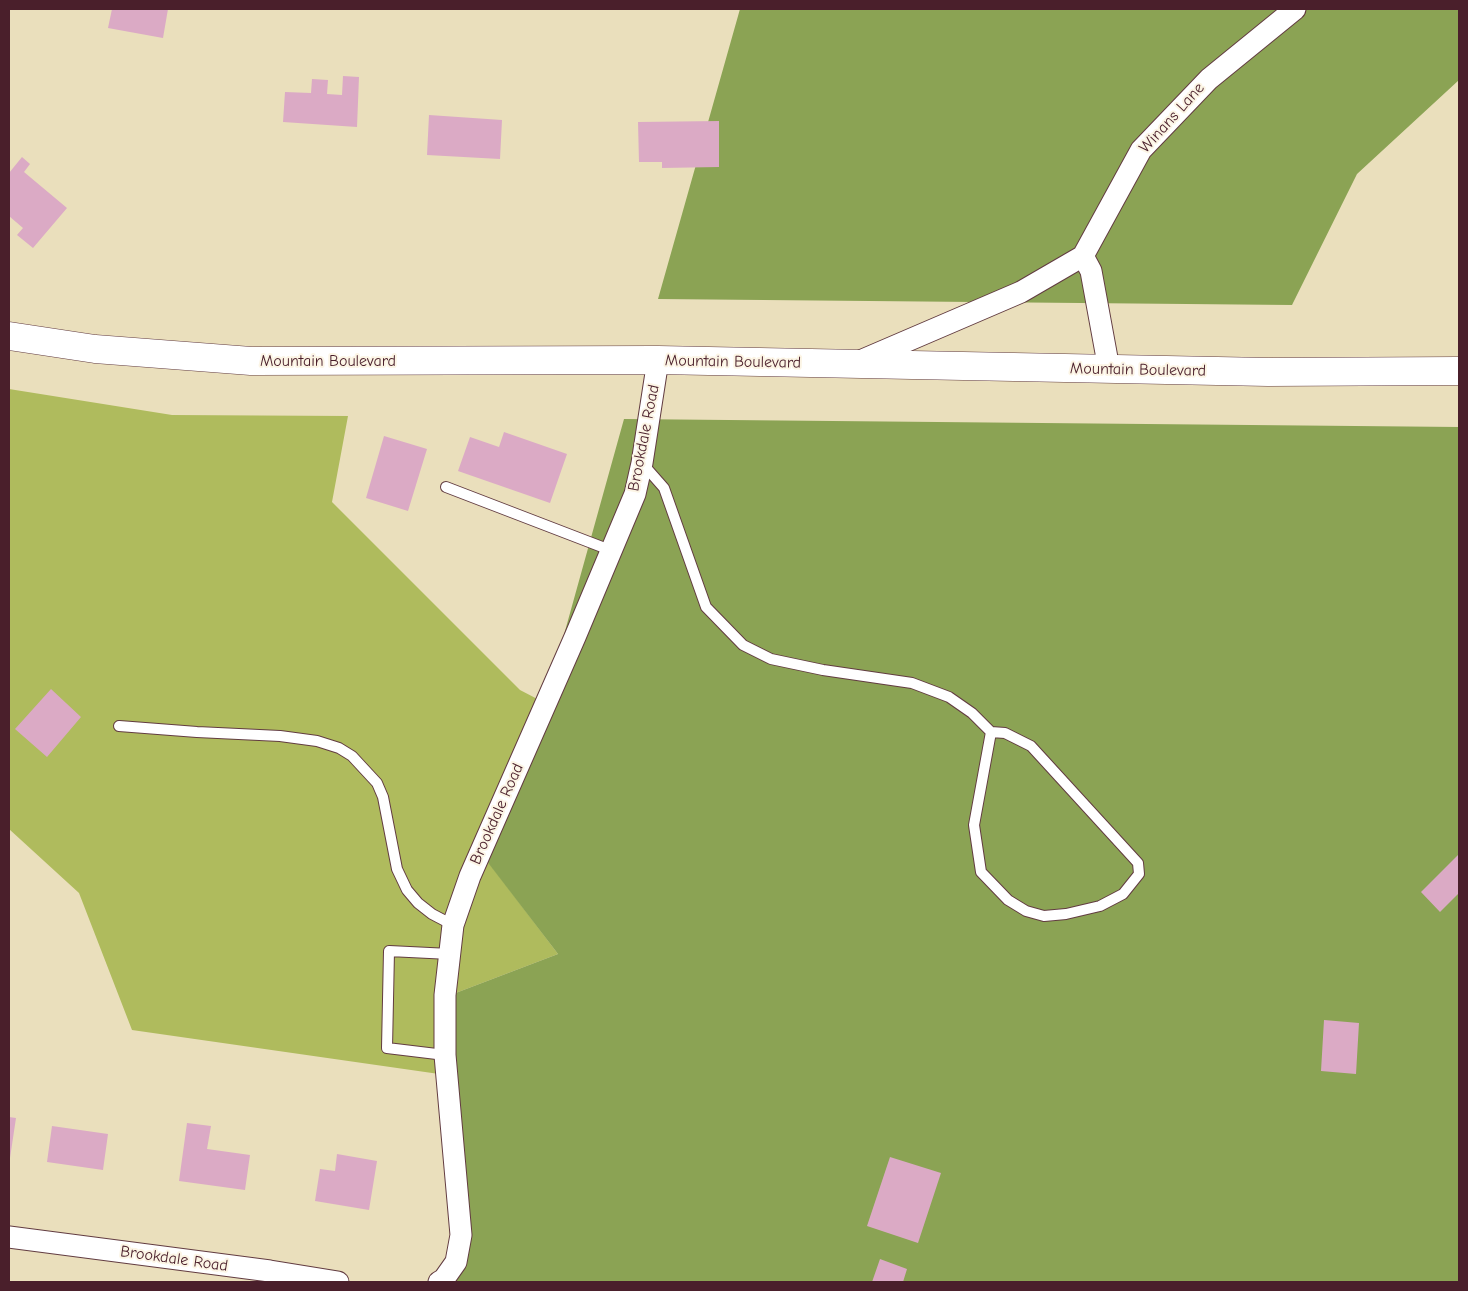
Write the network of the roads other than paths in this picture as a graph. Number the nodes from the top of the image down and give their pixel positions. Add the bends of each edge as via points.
1 (1295, 9) edge
2 (1083, 256) junction
3 (9, 336) edge
4 (658, 360) junction
5 (853, 364) junction
6 (1109, 369) junction
7 (1459, 371) edge
8 (642, 463) junction
9 (446, 487) dead end
10 (610, 550) junction
11 (119, 726) dead end
12 (991, 732) junction
13 (454, 925) junction
14 (450, 954) junction
15 (445, 1054) junction
16 (9, 1237) edge
17 (271, 1277) edge
18 (445, 1281) edge
19 (338, 1282) edge

1 - 2 street, Winans Lane via 1209,78 1141,150
2 - 5 street via 1021,292
2 - 6 street via 1091,271
3 - 4 street, Mountain Boulevard via 95,348 251,361
4 - 5 street, Mountain Boulevard
4 - 8 street, Brookdale Road
5 - 6 street, Mountain Boulevard
6 - 7 street, Mountain Boulevard
8 - 10 street, Brookdale Road via 634,494
8 - 12 lane via 664,488 706,607 743,645 771,659 912,683 949,697
9 - 10 lane
10 - 13 street, Brookdale Road via 470,876
11 - 13 lane via 280,736 317,741 352,756 377,783 383,797 397,869 407,890 432,914
12 - 12 lane via 974,824 982,872 1008,900 1044,916 1100,906 1123,894 1139,874 1138,863 1031,746 1005,733
13 - 14 street, Brookdale Road
14 - 15 street, Brookdale Road via 444,995
14 - 15 lane via 389,951 387,1048
15 - 18 street, Brookdale Road via 461,1235 456,1262
16 - 17 street, Brookdale Road
17 - 19 street, Brookdale Road

